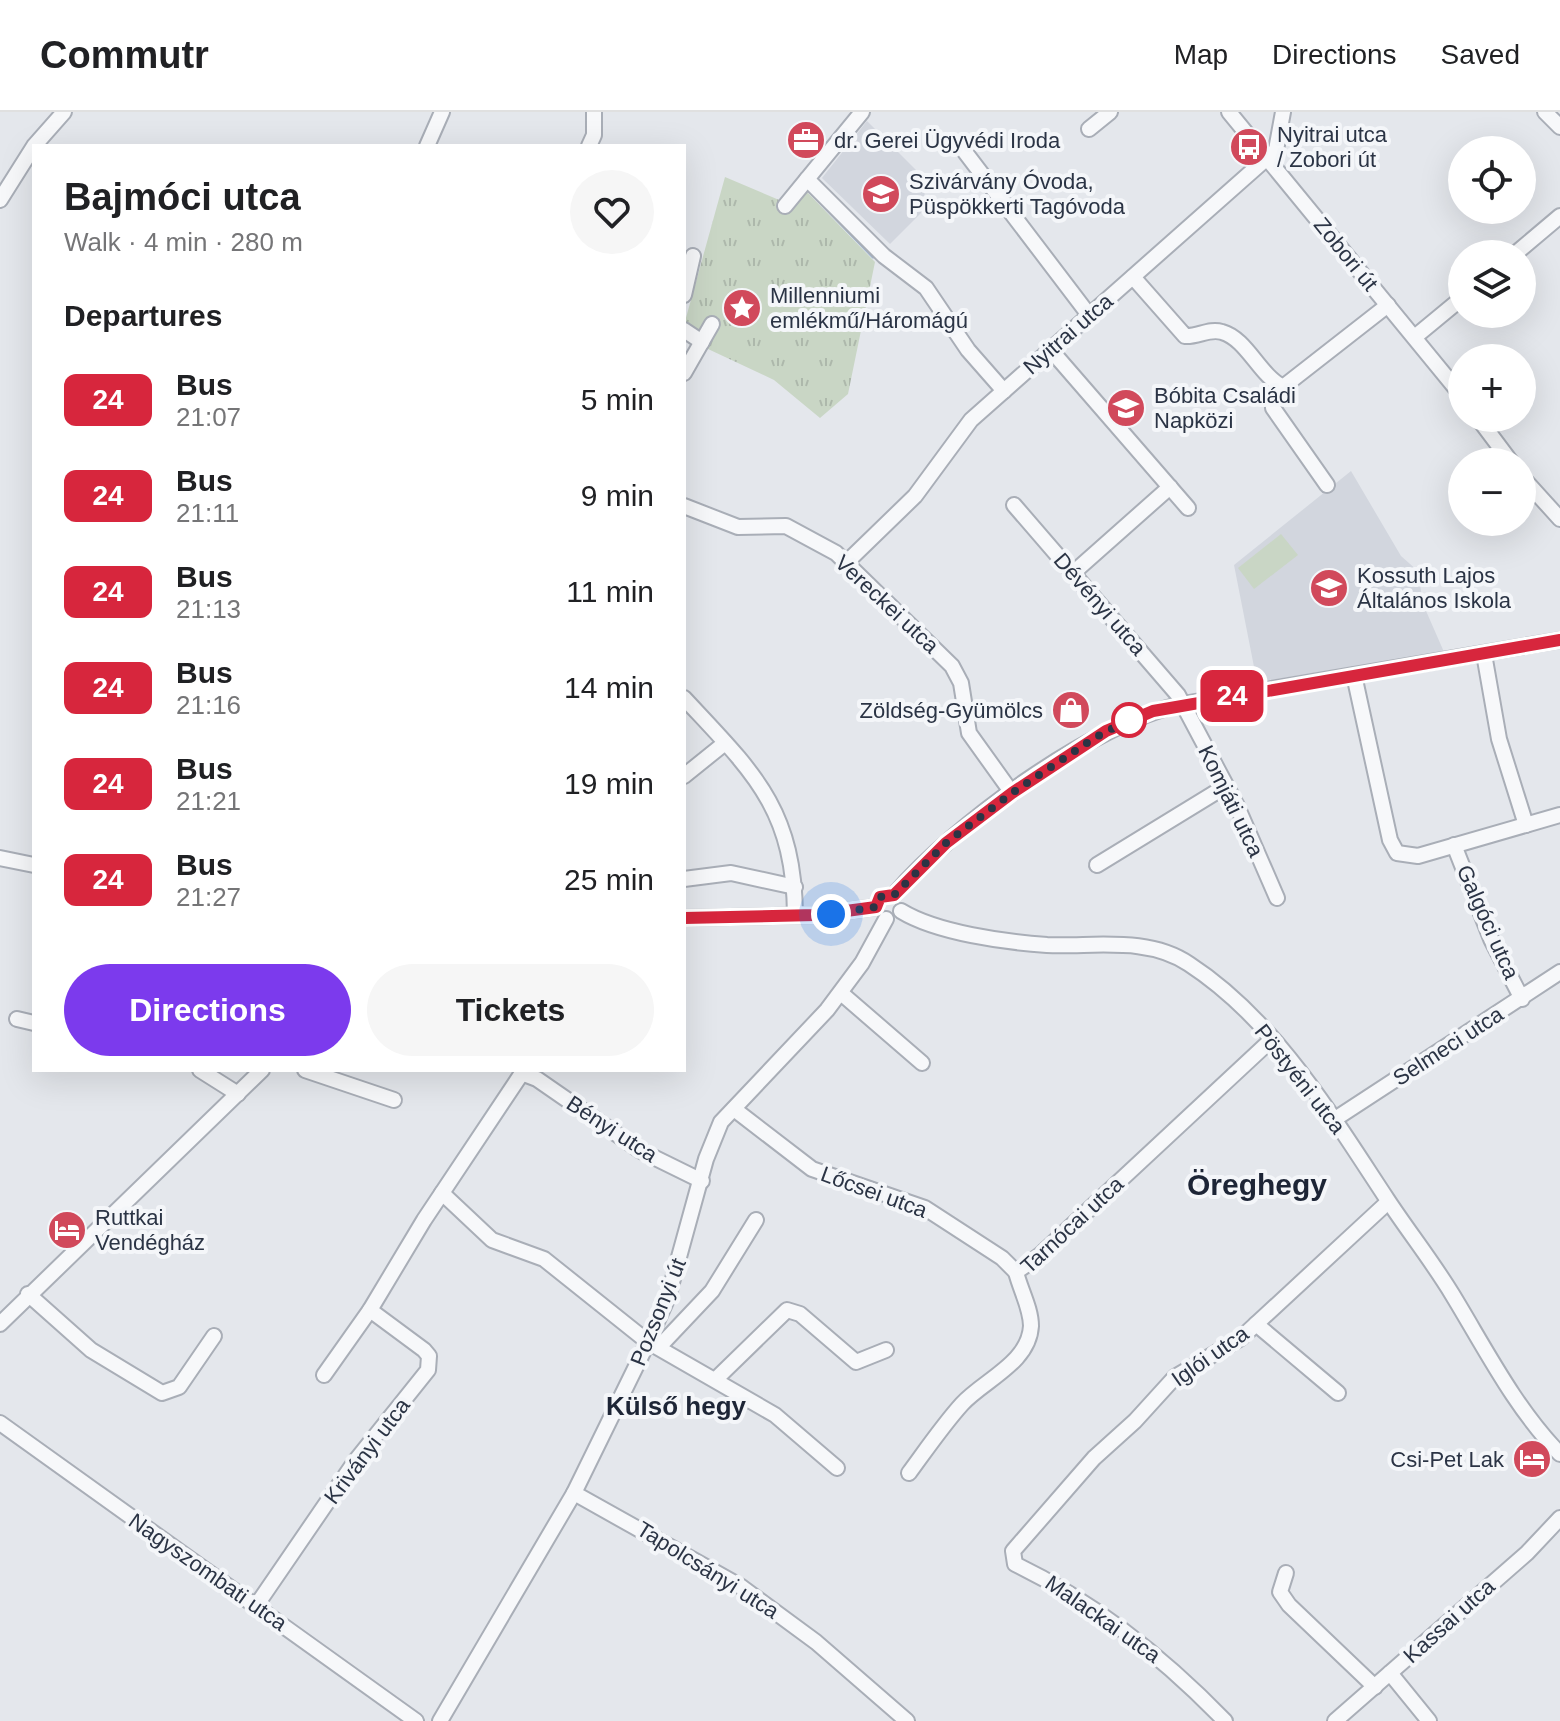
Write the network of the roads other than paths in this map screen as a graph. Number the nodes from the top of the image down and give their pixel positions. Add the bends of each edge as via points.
1 (64, 112) edge
2 (442, 112) edge
3 (594, 112) edge
4 (862, 112) edge
5 (1110, 112) edge
6 (1229, 112) edge
7 (1283, 112) edge
8 (1545, 112) edge
9 (1560, 127) edge
10 (1089, 129) dead end
11 (36, 144) edge
12 (428, 144) edge
13 (590, 144) edge
14 (32, 149) edge
15 (965, 152) dead end
16 (1269, 157) junction
17 (807, 179) junction
18 (0, 200) edge
19 (785, 206) dead end
20 (1560, 216) edge
21 (1532, 240) edge
22 (693, 256) dead end
23 (1133, 277) junction
24 (686, 286) edge
25 (1388, 305) junction
26 (1448, 310) edge
27 (1089, 315) junction
28 (712, 324) dead end
29 (686, 331) edge
30 (1416, 336) junction
31 (702, 342) junction
32 (1050, 349) junction
33 (686, 370) edge
34 (1448, 378) edge
35 (1283, 387) junction
36 (1004, 391) junction
37 (1327, 485) dead end
38 (1170, 487) junction
39 (1536, 492) edge
40 (1014, 505) dead end
41 (686, 507) edge
42 (1188, 508) dead end
43 (1560, 519) edge
44 (848, 561) junction
45 (1073, 573) junction
46 (1560, 640) edge
47 (1484, 654) junction
48 (1354, 675) junction
49 (686, 700) edge
50 (1183, 704) junction
51 (725, 743) junction
52 (686, 774) edge
53 (1226, 786) junction
54 (1012, 793) junction
55 (1560, 815) edge
56 (1526, 825) junction
57 (1454, 845) junction
58 (0, 858) edge
59 (32, 865) edge
60 (1097, 865) dead end
61 (686, 879) edge
62 (795, 887) junction
63 (894, 895) junction
64 (1277, 898) dead end
65 (901, 911) junction
66 (881, 913) junction
67 (795, 915) junction
68 (686, 918) edge
69 (1560, 972) edge
70 (841, 993) junction
71 (1522, 999) junction
72 (17, 1019) dead end
73 (32, 1023) edge
74 (1271, 1040) junction
75 (922, 1063) dead end
76 (203, 1072) edge
77 (260, 1072) edge
78 (311, 1072) edge
79 (524, 1072) edge
80 (238, 1094) junction
81 (394, 1100) dead end
82 (734, 1109) junction
83 (1335, 1119) junction
84 (702, 1181) junction
85 (442, 1193) junction
86 (1388, 1202) junction
87 (756, 1220) dead end
88 (1016, 1272) junction
89 (28, 1294) junction
90 (370, 1310) junction
91 (0, 1324) edge
92 (1256, 1324) junction
93 (214, 1336) dead end
94 (654, 1344) junction
95 (886, 1350) dead end
96 (324, 1375) dead end
97 (716, 1379) junction
98 (1338, 1393) dead end
99 (0, 1423) edge
100 (1560, 1454) edge
101 (837, 1468) dead end
102 (909, 1473) dead end
103 (574, 1493) junction
104 (1557, 1529) edge
105 (1012, 1557) joint
106 (1286, 1573) dead end
107 (256, 1606) junction
108 (1390, 1673) junction
109 (1375, 1687) junction
110 (416, 1721) edge
111 (440, 1721) edge
112 (907, 1721) edge
113 (1225, 1721) edge
114 (1335, 1721) edge
115 (1429, 1721) edge

1 - 11 street
2 - 12 street
3 - 13 street
4 - 17 street
5 - 10 street
6 - 16 street, Zobori út
7 - 16 street, Nyitrai utca via 1280,138
8 - 9 street
14 - 18 street
15 - 27 street
16 - 23 street, Nyitrai utca
16 - 25 street, Zobori út
17 - 19 street
17 - 36 street via 936,300 968,350
20 - 21 street
22 - 24 street
23 - 27 street, Nyitrai utca
23 - 35 street via 1185,336 1216,331 1231,335
25 - 30 street, Zobori út
25 - 35 street
26 - 30 street
27 - 32 street, Nyitrai utca
28 - 31 street
29 - 31 street
30 - 34 street, Zobori út
31 - 33 street
32 - 36 street, Nyitrai utca
32 - 38 street
35 - 37 street via 1275,394 1273,408
36 - 44 street, Nyitrai utca via 971,420 905,507
38 - 42 street
38 - 45 street
39 - 43 street
40 - 45 street, Dévényi utca
41 - 44 street, Vereckei utca via 728,525 786,526
44 - 54 street, Vereckei utca via 952,666 961,683 969,733
45 - 50 street, Dévényi utca
46 - 47 street
47 - 48 street
47 - 56 street via 1499,739
48 - 50 street
48 - 57 street via 1397,853 1410,857
49 - 51 street
50 - 53 street, Komjáti utca
50 - 54 street via 1117,725
51 - 52 street
51 - 62 street via 777,812
53 - 60 street
53 - 64 street, Komjáti utca
54 - 63 street via 946,843
55 - 56 street
56 - 57 street
57 - 71 street, Galgóci utca via 1491,939
58 - 59 street
61 - 62 street via 731,873
62 - 67 street
63 - 65 street
63 - 66 street via 883,895
65 - 66 street via 895,918
65 - 74 street, Pöstyéni utca via 939,927 1033,943 1133,946 1177,956 1234,1000
66 - 67 street
66 - 70 street, Pozsonyi út
67 - 68 street
69 - 71 street, Selmeci utca
70 - 75 street
70 - 82 street, Pozsonyi út
71 - 83 street, Selmeci utca
72 - 73 street
74 - 83 street, Pöstyéni utca
74 - 88 street, Tarnócai utca
76 - 80 street
77 - 80 street
78 - 81 street
79 - 84 street, Bényi utca via 641,1151
79 - 85 street
80 - 89 street
82 - 84 street, Pozsonyi út via 721,1122
82 - 88 street, Lőcsei utca via 812,1169 925,1208
83 - 86 street, Pöstyéni utca
84 - 94 street, Pozsonyi út
85 - 90 street
85 - 94 street via 492,1240 544,1259
86 - 92 street, Iglói utca
86 - 100 street, Pöstyéni utca via 1534,1425
87 - 94 street via 712,1291
88 - 102 street, Tarnócai utca via 1030,1317 1029,1336 1005,1370 962,1404
89 - 91 street
89 - 93 street via 91,1350 162,1393 179,1387
90 - 96 street
90 - 107 street, Kriványi utca via 424,1350 428,1370 356,1460
92 - 98 street
92 - 105 street, Iglói utca via 1229,1347 1175,1377 1075,1478 1019,1540
94 - 97 street
94 - 103 street, Pozsonyi út
95 - 97 street via 856,1362 800,1314 787,1310
97 - 101 street via 788,1424
99 - 107 street, Nagyszombati utca
103 - 111 street, Pozsonyi út
103 - 112 street, Tapolcsányi utca via 740,1586 816,1642
104 - 108 street, Kassai utca
105 - 113 street, Malackai utca via 1015,1564 1046,1577 1147,1646
106 - 109 street via 1280,1592 1289,1605
107 - 110 street, Nagyszombati utca
108 - 109 street, Kassai utca
108 - 115 street
109 - 114 street, Kassai utca

